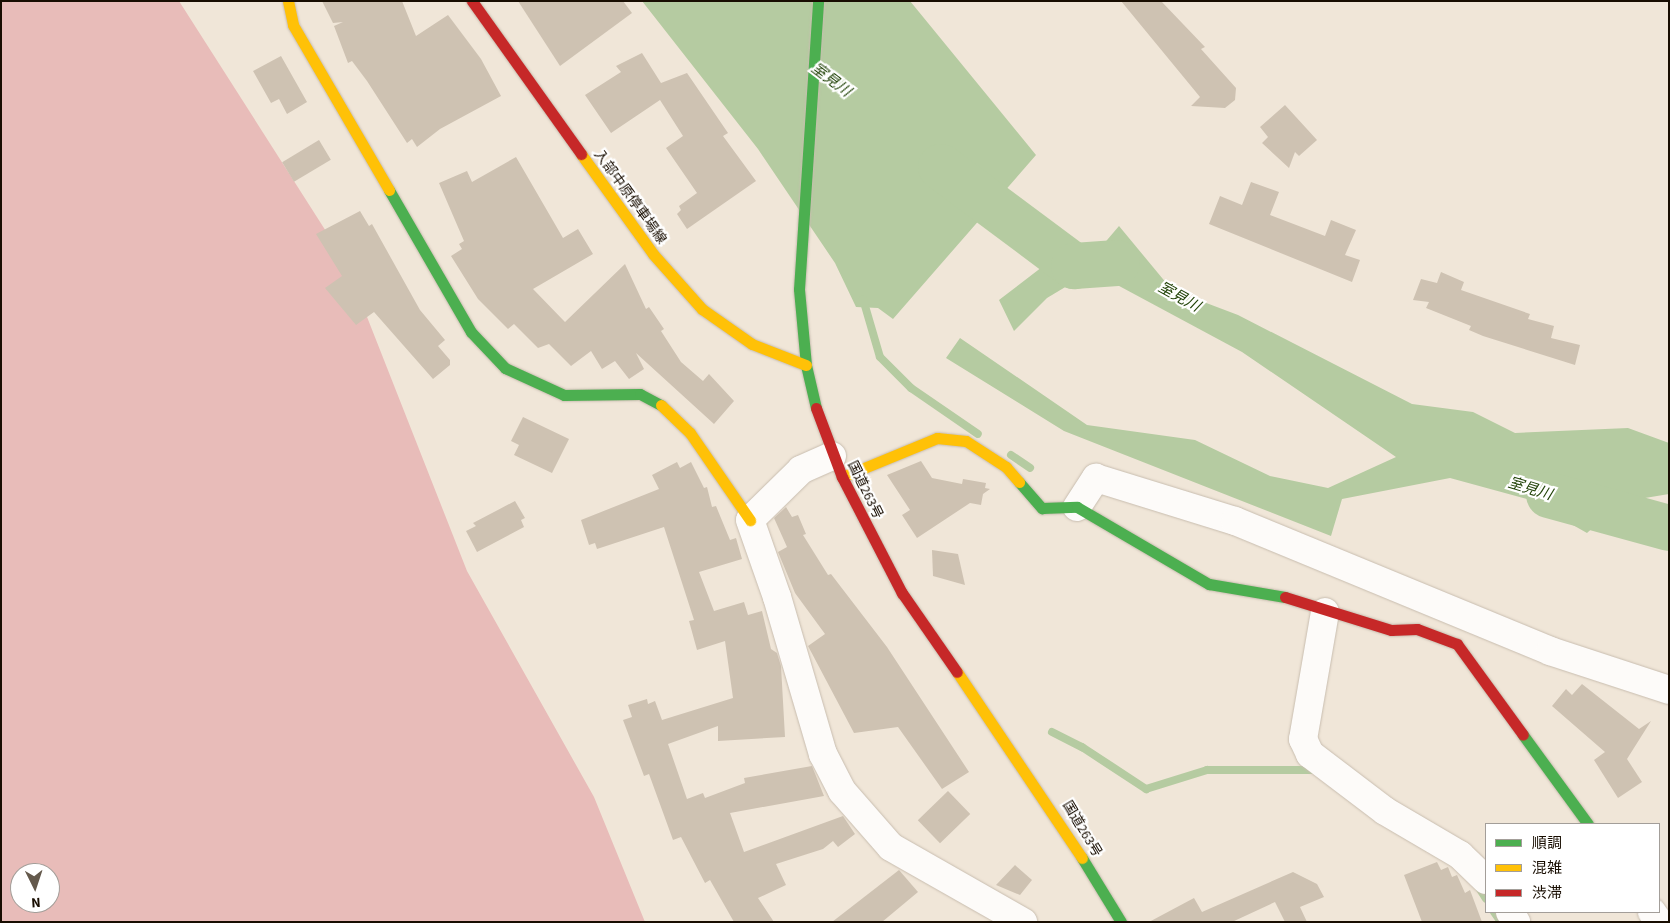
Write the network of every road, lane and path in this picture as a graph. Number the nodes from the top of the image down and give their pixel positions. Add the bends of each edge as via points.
1 (288, 1) edge
2 (472, 1) edge
3 (818, 1) edge
4 (806, 364) junction
5 (837, 466) junction
6 (1077, 507) junction
7 (750, 520) junction
8 (1325, 612) junction
9 (1669, 690) edge
10 (1587, 823) edge
11 (1485, 879) edge
12 (1023, 922) edge
13 (1121, 922) edge

1 - 7 main road via 293,25 471,332 505,368 564,395 640,394 658,402 690,433
2 - 4 main road, 入部中原停車場線 via 652,254 702,309 752,344
3 - 4 main road, 国道263号 via 799,289
4 - 5 main road, 国道263号 via 819,420
5 - 6 main road via 937,438 966,441 1006,467 1042,508
5 - 7 street via 801,470
5 - 13 main road, 国道263号 via 902,593 1048,802
6 - 8 main road via 1209,584 1289,598
6 - 9 street via 1096,478 1235,521 1550,651
7 - 12 street via 777,597 823,754 842,791 891,847
8 - 10 main road via 1392,630 1417,629 1457,644
8 - 11 street via 1303,739 1310,754 1385,811 1460,855

